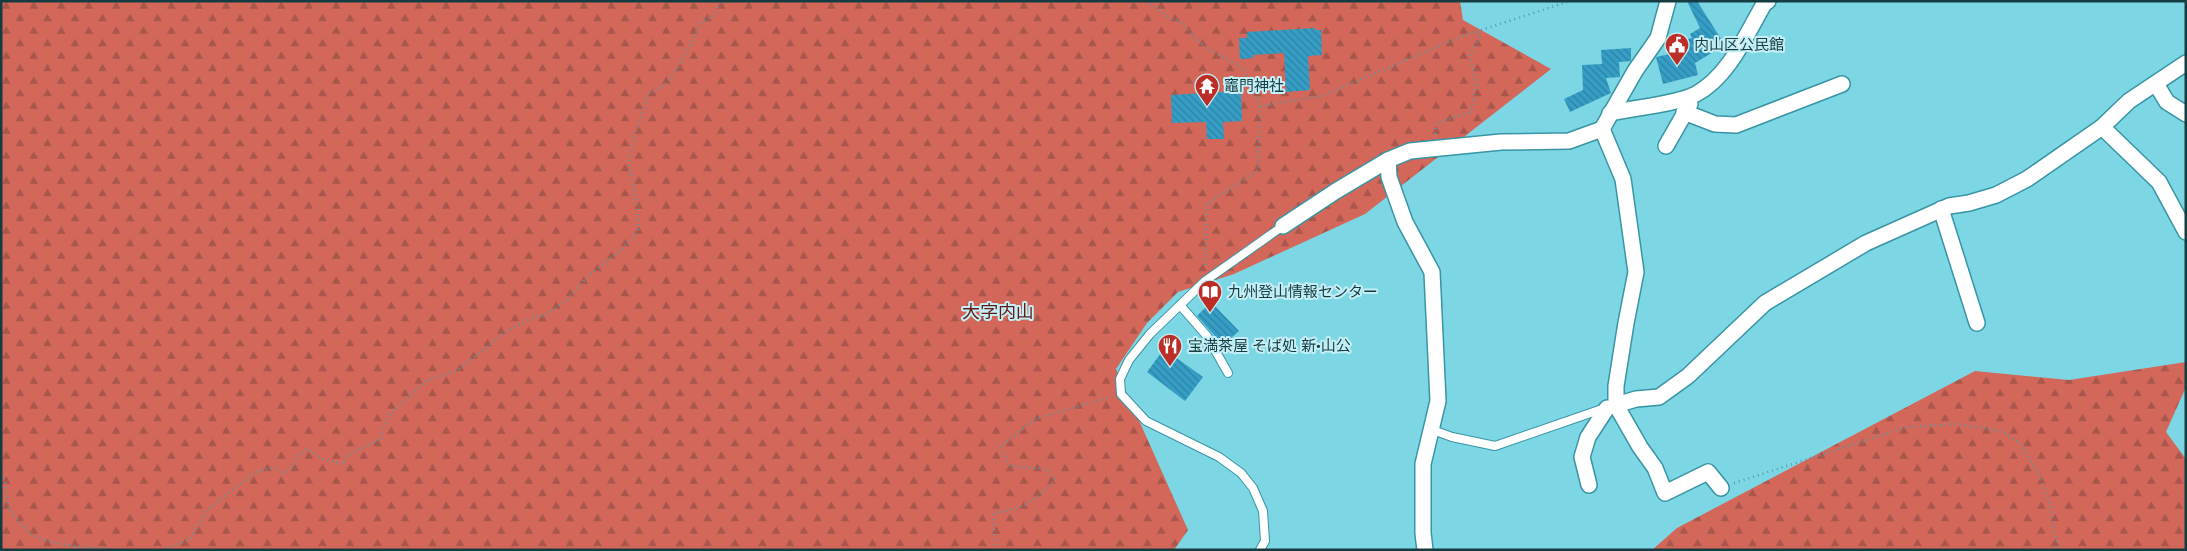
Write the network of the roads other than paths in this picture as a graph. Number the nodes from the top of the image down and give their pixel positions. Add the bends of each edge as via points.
1 (1668, 1) edge
2 (1768, 1) edge
3 (2186, 63) edge
4 (1842, 84) dead end
5 (2156, 84) junction
6 (1696, 94) junction
7 (1684, 112) junction
8 (1610, 113) junction
9 (2186, 114) edge
10 (2102, 127) junction
11 (1602, 129) junction
12 (1666, 146) dead end
13 (1388, 160) junction
14 (1941, 210) junction
15 (1283, 226) joint
16 (2186, 232) edge
17 (1180, 305) junction
18 (1976, 323) dead end
19 (1228, 373) dead end
20 (1611, 406) junction
21 (1430, 429) junction
22 (1589, 485) dead end
23 (1721, 488) road end
24 (1260, 550) edge
25 (1425, 550) edge

1 - 8 street via 1658,38
2 - 6 street via 1723,71
3 - 5 street
4 - 7 street via 1736,125 1715,124
5 - 9 street via 2167,102
5 - 10 street via 2129,102
6 - 7 street
6 - 8 street
7 - 12 street
8 - 11 street
10 - 14 street via 2026,179 1996,195
10 - 16 street via 2159,182
11 - 13 street via 1569,140 1435,148 1410,151
11 - 20 street via 1623,179 1636,272
13 - 15 street
13 - 21 street via 1389,177 1405,222 1432,272 1438,401
14 - 18 street
14 - 20 street via 1866,243 1765,303 1688,376 1659,396
15 - 17 lane via 1205,281
17 - 19 lane via 1207,336
17 - 24 lane via 1129,360 1120,379 1121,394 1146,421 1219,457 1241,473 1254,488 1264,511 1265,541
20 - 21 lane via 1495,446
20 - 22 street via 1588,436 1582,457
20 - 23 street via 1655,468 1665,493 1708,472
21 - 25 street via 1424,464

